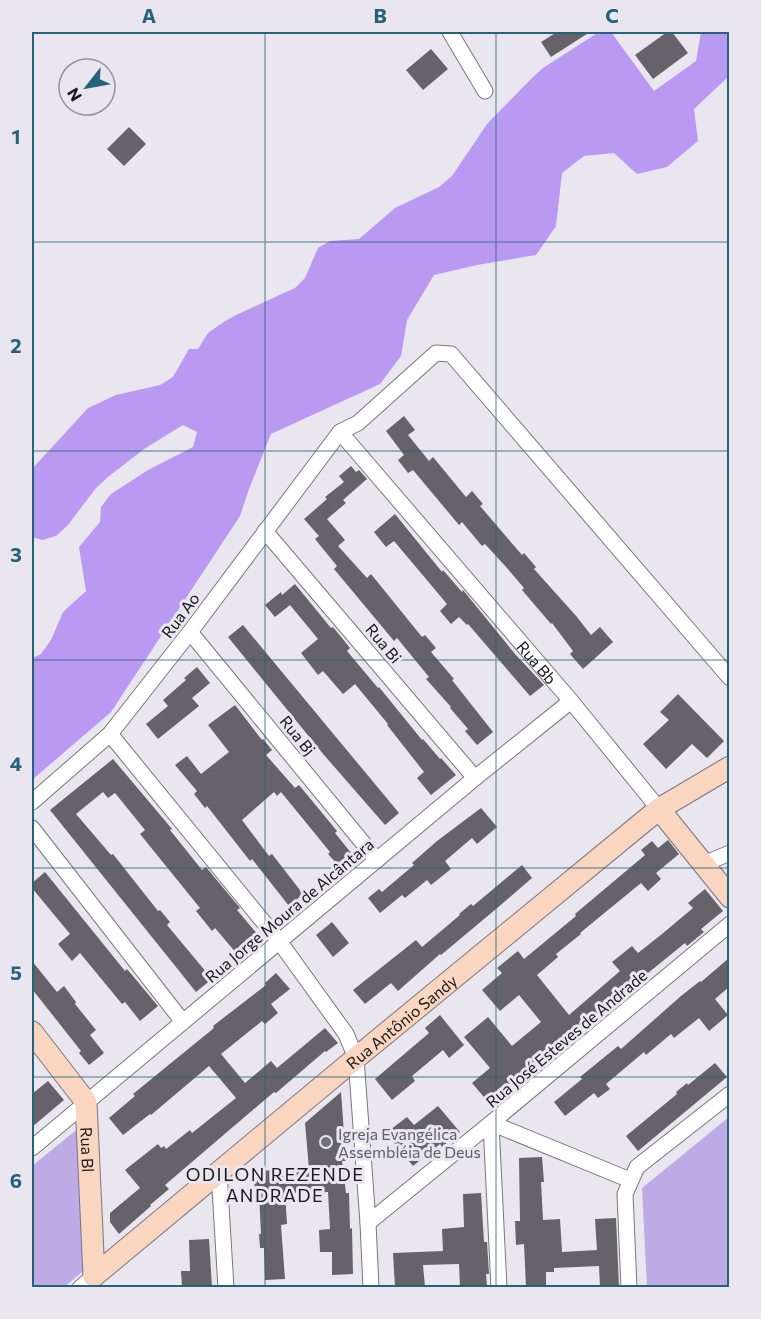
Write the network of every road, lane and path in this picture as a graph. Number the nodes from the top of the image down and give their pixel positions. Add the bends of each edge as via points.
1 (450, 32) edge
2 (485, 91) dead end
3 (340, 432) junction
4 (265, 531) junction
5 (190, 632) junction
6 (729, 678) edge
7 (571, 701) junction
8 (110, 734) junction
9 (729, 767) edge
10 (475, 778) junction
11 (32, 802) edge
12 (659, 808) junction
13 (32, 828) edge
14 (729, 853) edge
15 (377, 860) junction
16 (703, 864) junction
17 (729, 897) edge
18 (729, 924) edge
19 (279, 941) junction
20 (183, 1022) junction
21 (32, 1032) edge
22 (356, 1058) junction
23 (729, 1094) edge
24 (86, 1102) junction
25 (491, 1124) junction
26 (32, 1148) edge
27 (219, 1172) junction
28 (630, 1180) junction
29 (368, 1223) junction
30 (89, 1284) edge
31 (226, 1287) edge
32 (371, 1287) edge
33 (499, 1287) edge
34 (630, 1287) edge

1 - 2 street
3 - 4 street, Rua Ao
3 - 6 street via 358,423 436,352 452,354
3 - 7 street, Rua Bb
4 - 5 street, Rua Ao
4 - 10 street, Rua Bi
5 - 8 street, Rua Ao
5 - 15 street, Rua Bj
7 - 10 street, Rua Jorge Moura de Alcântara
7 - 12 street, Rua Bb
8 - 11 street, Rua Ao
8 - 19 street
9 - 12 street, Rua Antônio Sandy
10 - 15 street, Rua Jorge Moura de Alcântara
12 - 16 street, Rua Bb
12 - 22 street, Rua Antônio Sandy
13 - 20 street
14 - 16 street
15 - 19 street, Rua Jorge Moura de Alcântara
16 - 17 street, Rua Bb
18 - 25 street, Rua José Esteves de Andrade
19 - 20 street, Rua Jorge Moura de Alcântara
19 - 22 street via 346,1034
20 - 24 street, Rua Jorge Moura de Alcântara
21 - 24 street
22 - 27 street, Rua Antônio Sandy
22 - 29 street
23 - 28 street via 637,1167
24 - 26 street, Rua Jorge Moura de Alcântara
24 - 30 street, Rua Bl
25 - 28 street
25 - 29 street, Rua José Esteves de Andrade
25 - 33 street
27 - 30 street, Rua Antônio Sandy
27 - 31 street
28 - 34 street via 625,1194
29 - 32 street

